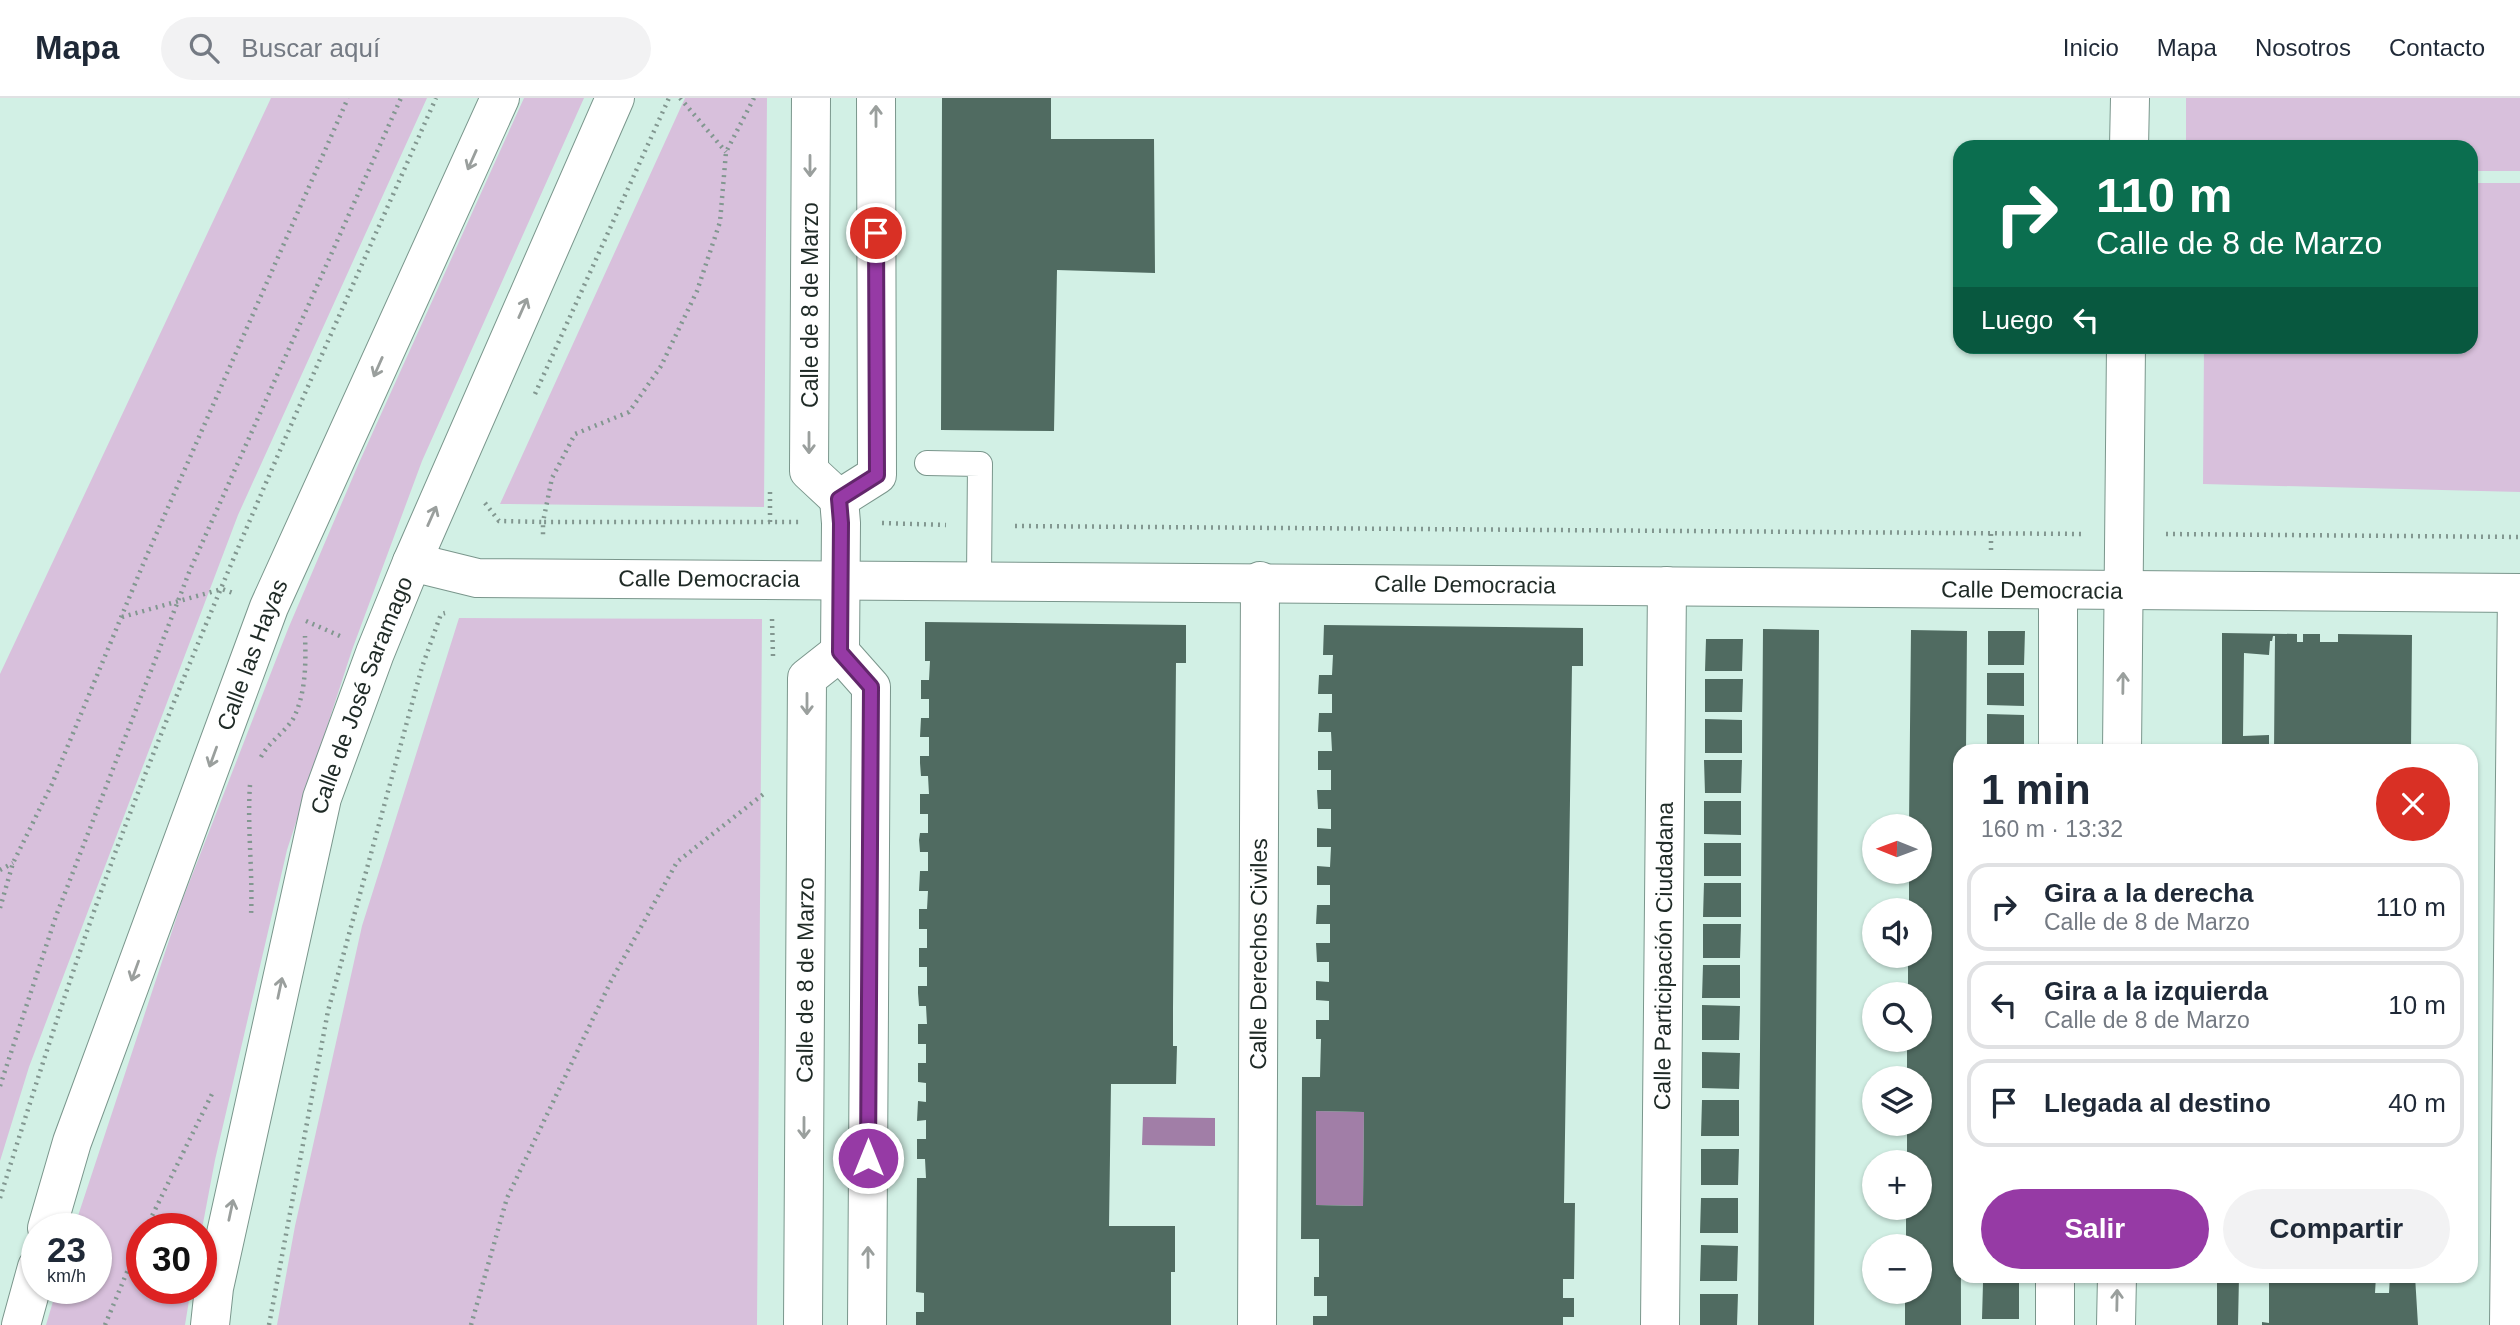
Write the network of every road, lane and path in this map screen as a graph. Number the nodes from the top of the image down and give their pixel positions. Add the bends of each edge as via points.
1 (348, 98) edge
2 (401, 98) edge
3 (436, 98) edge
4 (500, 98) edge
5 (615, 98) edge
6 (669, 98) edge
7 (680, 98) edge
8 (754, 98) edge
9 (811, 98) edge
10 (876, 98) edge
11 (2130, 98) edge
12 (2129, 140) edge
13 (726, 152) junction
14 (2126, 354) edge
15 (530, 403) dead end
16 (927, 463) dead end
17 (490, 492) dead end
18 (840, 511) junction
19 (543, 522) junction
20 (979, 526) junction
21 (2124, 534) junction
22 (2520, 537) edge
23 (412, 562) junction
24 (542, 578) junction
25 (841, 578) junction
26 (979, 579) junction
27 (1260, 581) junction
28 (1667, 586) junction
29 (222, 589) junction
30 (2124, 591) junction
31 (2058, 592) junction
32 (2518, 593) edge
33 (178, 601) junction
34 (269, 607) junction
35 (449, 611) dead end
36 (122, 617) junction
37 (308, 622) junction
38 (840, 652) junction
39 (375, 653) junction
40 (422, 667) junction
41 (2058, 744) edge
42 (2122, 744) edge
43 (256, 767) dead end
44 (251, 776) dead end
45 (775, 785) dead end
46 (13, 863) junction
47 (0, 870) edge
48 (0, 908) edge
49 (250, 929) dead end
50 (216, 1081) dead end
51 (0, 1086) edge
52 (0, 1198) edge
53 (51, 1213) edge
54 (153, 1213) edge
55 (126, 1274) edge
56 (2056, 1283) edge
57 (2117, 1283) edge
58 (26, 1304) edge
59 (20, 1325) edge
60 (105, 1325) edge
61 (210, 1325) edge
62 (269, 1325) edge
63 (471, 1325) edge
64 (803, 1325) edge
65 (867, 1325) edge
66 (1257, 1325) edge
67 (1660, 1325) edge
68 (2055, 1325) edge
69 (2116, 1325) edge
70 (2509, 1325) edge

1 - 36 path
2 - 33 path
3 - 29 path via 300,401
4 -> 34 street, Calle las Hayas
23 -> 5 street, Calle de José Saramago
6 - 15 path
7 - 13 path
8 - 13 path
9 -> 18 street, Calle de 8 de Marzo via 809,471
18 -> 10 street via 877,475
11 - 12 street
13 - 19 path via 720,222 697,291 661,366 629,412 575,434 552,478
14 - 21 street
16 - 20 lane via 980,464
17 - 19 path via 484,504 499,522
18 - 19 path
18 - 20 path
18 - 25 street
19 - 24 path
20 - 21 path
20 - 26 lane
21 - 22 path
21 - 30 street
23 - 24 street, Calle Democracia via 477,578
23 - 39 street, Calle de José Saramago
24 - 25 street, Calle Democracia
25 - 26 street, Calle Democracia
25 - 38 street
26 - 27 street, Calle Democracia
27 - 28 street, Calle Democracia
27 - 66 street, Calle Derechos Civiles
28 - 31 street, Calle Democracia
28 - 67 street, Calle Participación Ciudadana
29 - 33 path
29 - 34 path
29 - 52 path via 136,799
30 - 31 street, Calle Democracia
30 - 32 street, Calle Democracia
42 -> 30 street
31 - 41 street
32 - 70 street
33 - 36 path
33 - 51 path via 56,916
34 - 37 path
34 -> 53 street, Calle las Hayas via 72,1142
35 - 40 path via 441,614
36 - 46 path via 52,785
37 - 39 path
37 - 43 path via 303,690 292,719
38 -> 64 street, Calle de 8 de Marzo via 807,678
65 -> 38 street via 871,687
39 - 40 path
61 -> 39 street, Calle de José Saramago via 214,1288 322,798
40 - 62 path via 328,1011
44 - 49 path
45 - 63 path via 677,862 611,981 507,1198
46 - 47 path
46 - 48 path
50 - 54 path
55 - 60 path
56 - 68 street
69 -> 57 street
58 - 59 street

